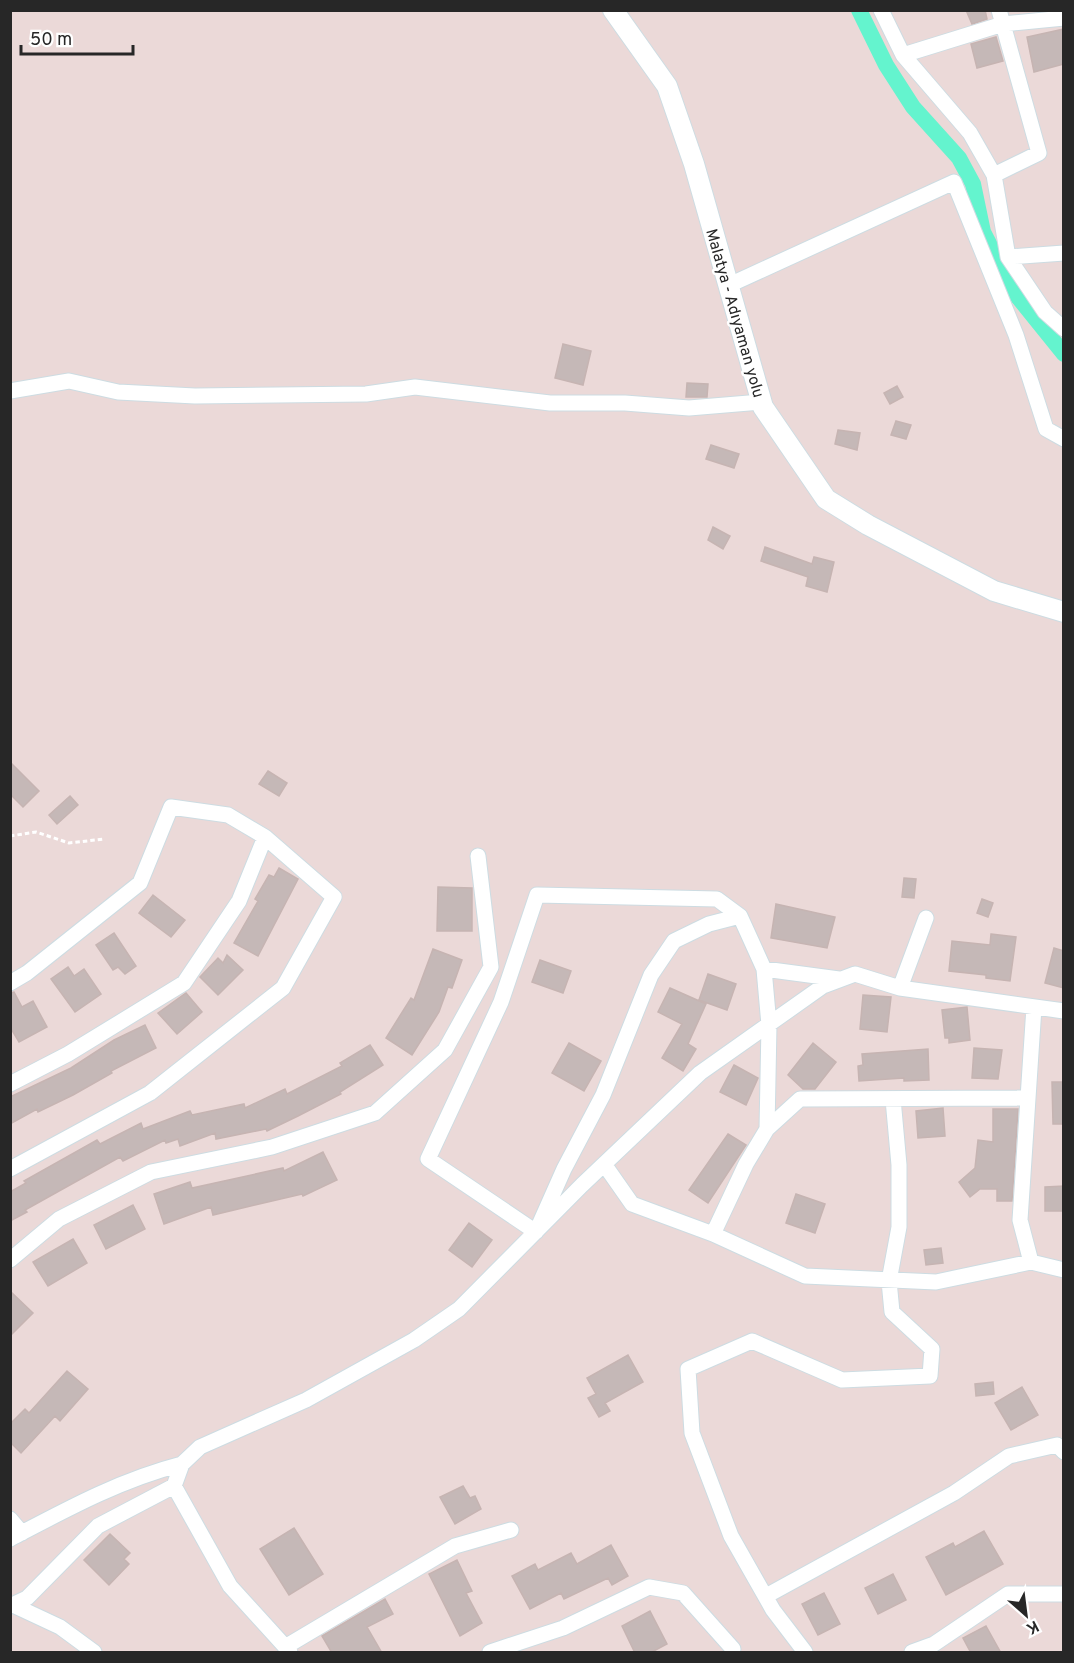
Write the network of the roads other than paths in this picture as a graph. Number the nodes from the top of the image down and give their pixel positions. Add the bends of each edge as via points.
1 (613, 10) edge
2 (881, 10) edge
3 (1001, 17) edge
4 (1064, 18) edge
5 (903, 55) junction
6 (994, 175) junction
7 (1064, 253) edge
8 (1008, 257) junction
9 (727, 286) junction
10 (1064, 329) edge
11 (10, 391) edge
12 (761, 402) junction
13 (1064, 439) edge
14 (1064, 612) edge
15 (265, 837) junction
16 (478, 856) dead end
17 (740, 916) junction
18 (926, 918) dead end
19 (764, 969) junction
20 (842, 979) junction
21 (10, 983) edge
22 (900, 988) junction
23 (1034, 1007) junction
24 (1064, 1011) edge
25 (769, 1025) junction
26 (10, 1084) edge
27 (1026, 1098) junction
28 (892, 1099) junction
29 (767, 1129) junction
30 (604, 1164) junction
31 (10, 1169) edge
32 (536, 1232) junction
33 (713, 1234) junction
34 (10, 1260) edge
35 (1031, 1262) junction
36 (1064, 1270) edge
37 (889, 1281) junction
38 (1064, 1452) edge
39 (182, 1464) junction
40 (174, 1486) junction
41 (10, 1519) edge
42 (511, 1530) dead end
43 (16, 1536) edge
44 (1064, 1594) edge
45 (766, 1596) junction
46 (12, 1605) edge
47 (936, 1648) edge
48 (288, 1650) edge
49 (731, 1651) edge
50 (94, 1653) edge
51 (490, 1653) edge
52 (805, 1653) edge
53 (912, 1653) edge

1 - 9 main road, Malatya - Adıyaman yolu via 667,86 694,164
2 - 5 street
3 - 4 street
3 - 5 street
3 - 6 street via 1039,153
5 - 6 street via 970,133
6 - 8 street
7 - 8 street
8 - 10 street via 1045,312
9 - 12 main road, Malatya - Adıyaman yolu
9 - 13 street via 954,182 1016,335 1046,429
11 - 12 street via 69,381 118,392 195,396 366,394 415,387 550,403 689,408
12 - 14 main road, Malatya - Adıyaman yolu via 826,499 994,591
15 - 21 street via 228,815 171,807 140,883
15 - 26 street via 240,901 184,983 68,1054
15 - 31 street via 334,897 283,987 150,1093
16 - 34 street via 491,967 445,1050 375,1113 272,1147 152,1172 59,1219
17 - 19 street
17 - 32 street via 709,924 674,941 651,975 603,1095
17 - 32 street via 717,899 537,895 501,1002 428,1159
18 - 22 street
19 - 20 street
19 - 25 street
20 - 22 street via 855,974
20 - 25 street via 823,986
22 - 23 street
23 - 24 street
23 - 27 street
25 - 29 street
25 - 30 street via 700,1073
27 - 28 street
27 - 35 street via 1020,1221
28 - 29 street via 800,1099
28 - 37 street via 899,1166 899,1227
29 - 33 street
30 - 32 street
30 - 33 street via 632,1204
32 - 39 street via 459,1309 414,1340 306,1400 200,1447
33 - 37 street via 805,1276
35 - 36 street
35 - 37 street via 936,1282
37 - 45 street via 892,1312 932,1349 930,1376 842,1380 752,1341 688,1369 692,1433 731,1536
38 - 45 street via 1057,1445 1009,1456 954,1493
39 - 40 street
39 - 43 street via 144,1474 91,1496
40 - 46 street via 98,1526 27,1598
40 - 48 street via 230,1586
41 - 43 street
42 - 48 street via 455,1546
44 - 47 street via 1008,1594
45 - 52 street
46 - 50 street via 60,1627
47 - 53 street
49 - 51 street via 683,1593 650,1587 563,1628

